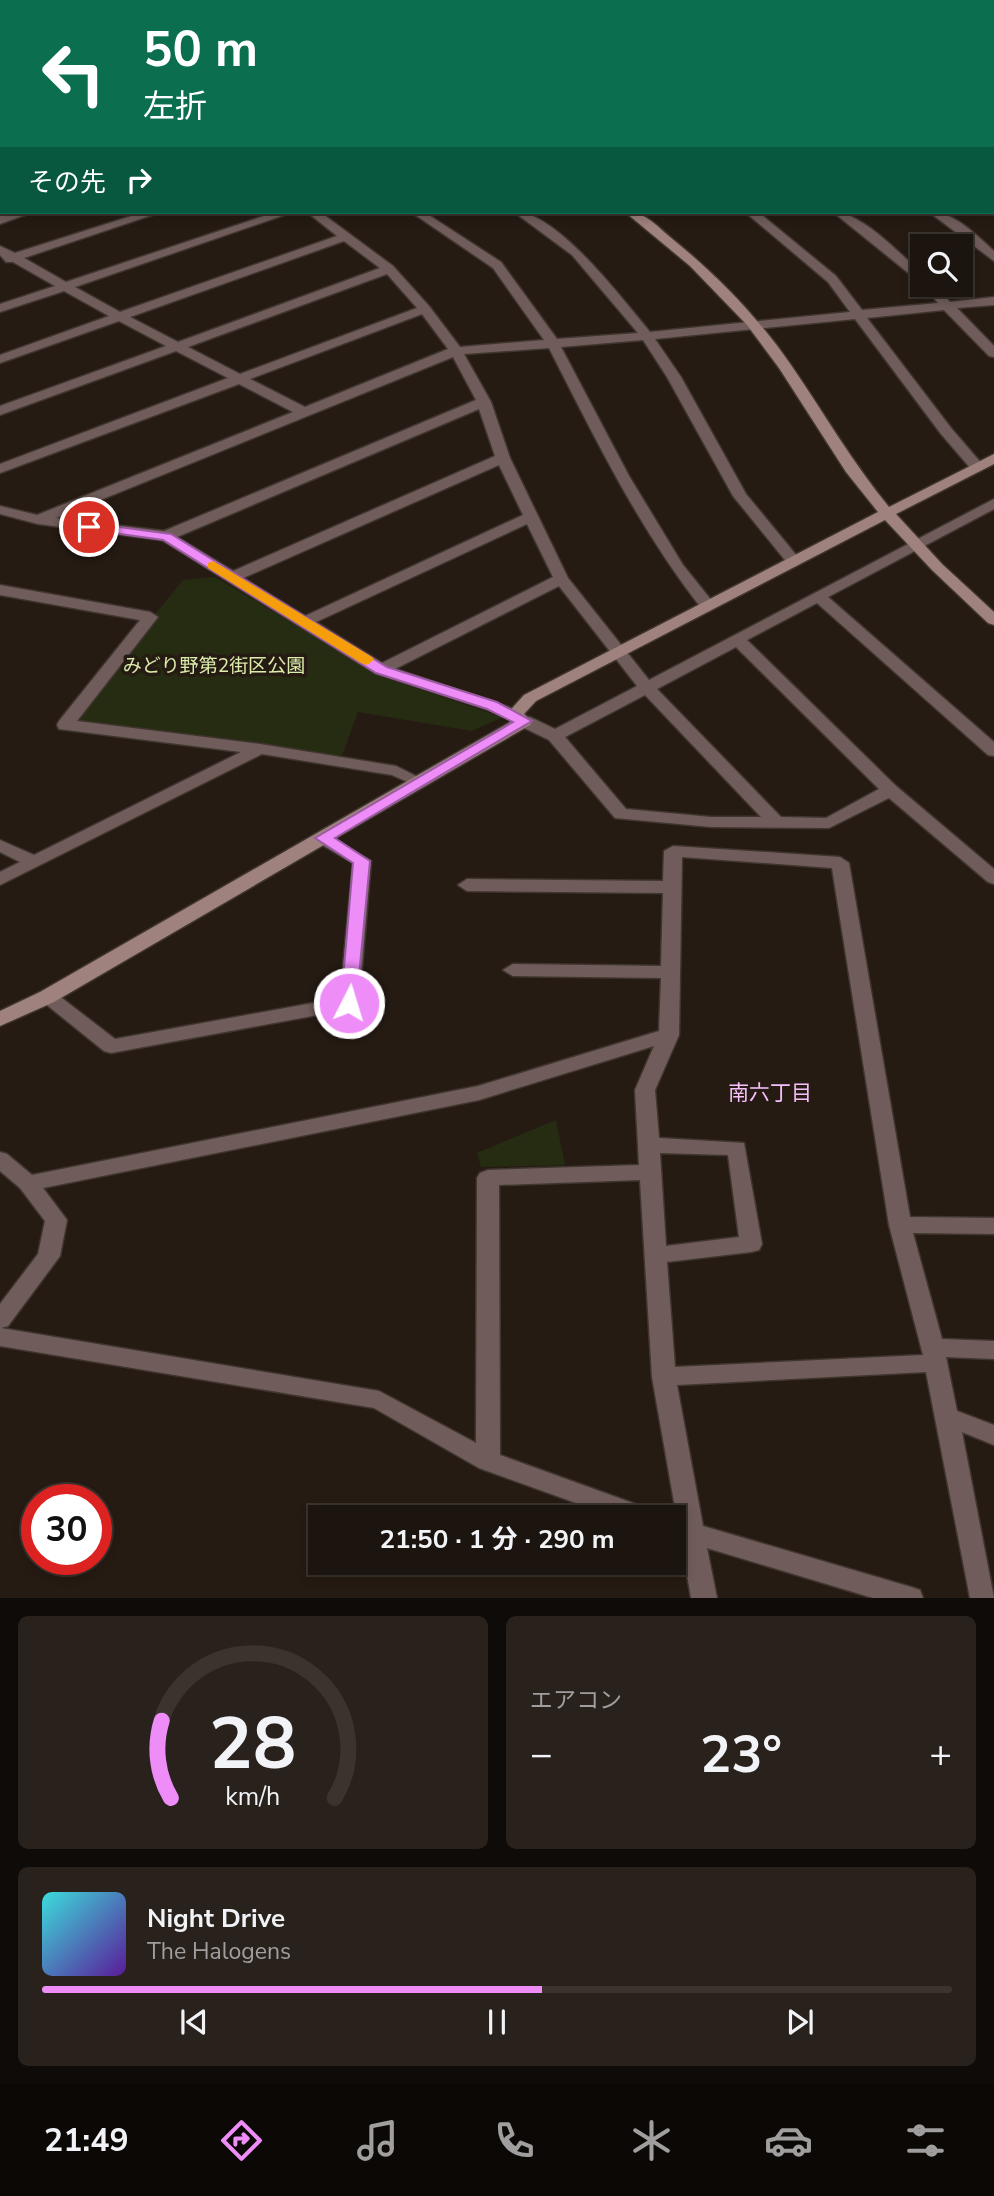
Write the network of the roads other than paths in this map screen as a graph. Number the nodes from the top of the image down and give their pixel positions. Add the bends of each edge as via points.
1 (20, 214) edge
2 (149, 214) edge
3 (281, 214) edge
4 (316, 214) edge
5 (420, 214) edge
6 (523, 214) edge
7 (634, 214) edge
8 (753, 214) edge
9 (842, 214) edge
10 (938, 214) edge
11 (0, 220) edge
12 (348, 236) junction
13 (0, 250) edge
14 (994, 257) edge
15 (15, 258) junction
16 (0, 263) edge
17 (389, 269) junction
18 (910, 269) edge
19 (68, 286) junction
20 (940, 297) edge
21 (994, 301) edge
22 (949, 306) junction
23 (0, 308) edge
24 (425, 309) junction
25 (860, 315) junction
26 (118, 316) junction
27 (752, 324) junction
28 (647, 336) junction
29 (553, 343) junction
30 (178, 345) junction
31 (456, 351) junction
32 (994, 354) edge
33 (0, 359) edge
34 (239, 377) junction
35 (484, 402) junction
36 (0, 411) edge
37 (303, 412) junction
38 (503, 458) junction
39 (994, 458) edge
40 (977, 467) junction
41 (0, 468) edge
42 (994, 503) edge
43 (0, 510) edge
44 (888, 513) junction
45 (530, 517) junction
46 (38, 520) junction
47 (166, 536) junction
48 (915, 545) junction
49 (794, 562) junction
50 (232, 577) junction
51 (561, 579) junction
52 (0, 590) edge
53 (818, 597) junction
54 (708, 606) junction
55 (994, 620) edge
56 (306, 621) junction
57 (738, 640) junction
58 (618, 653) junction
59 (382, 670) junction
60 (647, 688) junction
61 (519, 718) junction
62 (555, 736) junction
63 (260, 749) junction
64 (994, 751) edge
65 (421, 783) junction
66 (890, 790) junction
67 (775, 821) junction
68 (323, 838) junction
69 (0, 845) edge
70 (34, 862) junction
71 (994, 878) edge
72 (0, 879) edge
73 (467, 884) dead end
74 (672, 887) junction
75 (513, 970) dead end
76 (670, 972) junction
77 (47, 997) junction
78 (0, 1019) edge
79 (669, 1035) junction
80 (648, 1145) junction
81 (0, 1159) edge
82 (650, 1171) junction
83 (28, 1183) junction
84 (900, 1225) junction
85 (994, 1226) edge
86 (655, 1255) junction
87 (0, 1320) edge
88 (0, 1337) edge
89 (994, 1350) edge
90 (934, 1356) junction
91 (664, 1377) junction
92 (946, 1416) junction
93 (994, 1435) edge
94 (488, 1461) junction
95 (610, 1505) edge
96 (680, 1505) edge
97 (686, 1533) edge
98 (686, 1541) edge
99 (704, 1598) edge
100 (911, 1598) edge
101 (983, 1598) edge

1 - 11 street
2 - 15 street
3 - 19 street
4 - 12 street
5 - 29 street via 497,265
6 - 28 street via 576,252
7 - 27 street via 686,254
8 - 25 street via 832,279
9 - 18 street
10 - 14 street
12 - 17 street
12 - 26 street
13 - 15 street
15 - 16 street
15 - 19 street
17 - 24 street
17 - 30 street
19 - 23 street
19 - 26 street
20 - 22 street
21 - 22 street
22 - 25 street
22 - 32 street
24 - 31 street
24 - 34 street
25 - 27 street
25 - 40 street
26 - 30 street
26 - 33 street
27 - 28 street
27 - 44 street via 852,470
28 - 29 street
28 - 49 street via 740,496
29 - 31 street
29 - 54 street via 622,476 677,567
30 - 34 street
30 - 36 street
31 - 35 street
31 - 37 street
34 - 37 street
34 - 41 street
35 - 38 street
35 - 47 street
37 - 46 street
38 - 45 street
38 - 50 street
39 - 40 street
40 - 44 street
42 - 48 street
43 - 46 street
44 - 48 street
44 - 49 street
45 - 51 street
45 - 56 street
46 - 47 street
47 - 50 street
48 - 53 street
48 - 55 street
49 - 54 street
50 - 56 street
51 - 58 street
51 - 59 street
52 - 63 street via 150,617 65,725
53 - 57 street
53 - 64 street
54 - 58 street
56 - 59 street
57 - 60 street
57 - 66 street
58 - 60 street
58 - 61 street via 530,698
59 - 61 street
60 - 62 street
60 - 67 street
61 - 62 street
61 - 65 street
62 - 67 street via 621,814 711,822
63 - 65 street via 396,771
63 - 70 street
65 - 68 street
66 - 67 street via 829,823
66 - 71 street
68 - 77 street
68 - 77 street via 362,861 349,1003 111,1046
69 - 70 street
70 - 72 street
73 - 74 street
74 - 76 street
74 - 84 street via 673,851 840,863
75 - 76 street
76 - 79 street
77 - 78 street
79 - 80 street via 645,1090
79 - 83 street via 479,1093
80 - 82 street
80 - 86 street via 737,1148 751,1244
81 - 83 street
82 - 86 street
82 - 94 street via 488,1178
83 - 87 street via 56,1220 49,1256
84 - 85 street
84 - 90 street
86 - 91 street
88 - 94 street via 379,1400
89 - 90 street
90 - 91 street
90 - 92 street
91 - 96 street
92 - 93 street
92 - 101 street
94 - 95 street
97 - 100 street
98 - 99 street

